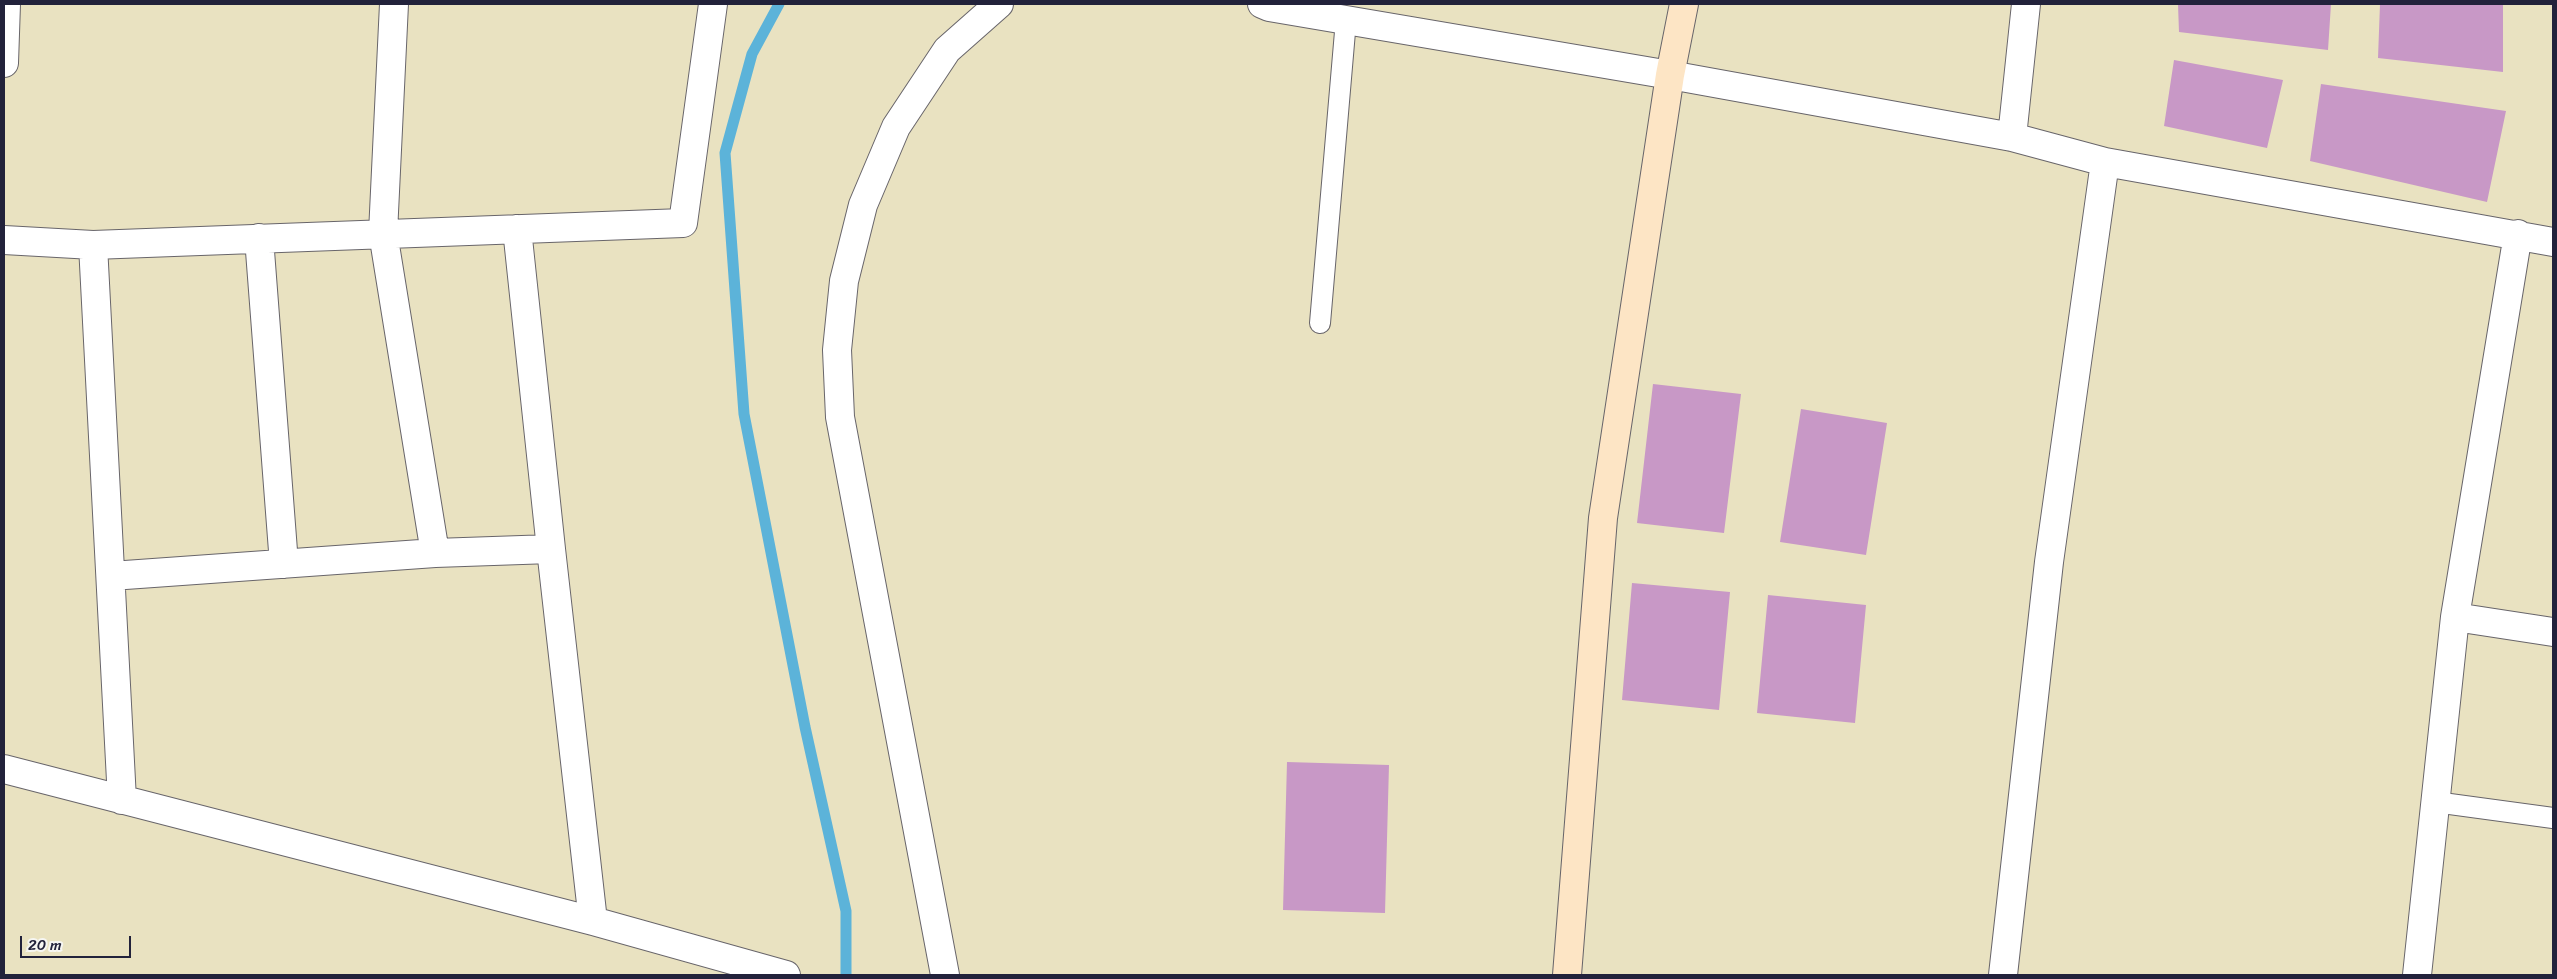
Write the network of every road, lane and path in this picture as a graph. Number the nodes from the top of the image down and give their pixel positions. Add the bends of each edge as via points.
1 (6, 4) edge
2 (394, 4) edge
3 (713, 4) edge
4 (998, 4) edge
5 (1262, 4) edge
6 (1684, 4) edge
7 (2026, 4) edge
8 (1346, 20) junction
9 (4, 63) edge
10 (1670, 75) junction
11 (2012, 137) junction
12 (2105, 162) junction
13 (517, 229) junction
14 (383, 233) junction
15 (2518, 234) junction
16 (259, 238) junction
17 (4, 240) edge
18 (2553, 242) edge
19 (94, 246) junction
20 (1320, 323) dead end
21 (551, 549) junction
22 (435, 554) junction
23 (284, 564) junction
24 (112, 576) junction
25 (2455, 617) junction
26 (2553, 632) edge
27 (4, 769) edge
28 (122, 800) junction
29 (2436, 802) junction
30 (2553, 818) edge
31 (594, 921) junction
32 (786, 975) edge
33 (945, 975) edge
34 (1567, 975) edge
35 (2002, 975) edge
36 (2418, 975) edge

1 - 9 street
2 - 14 street
3 - 13 street via 682,223
4 - 33 street via 948,50 896,127 863,205 844,281 837,350 840,417
5 - 8 street
6 - 10 street
7 - 11 street
8 - 10 street
8 - 20 lane
10 - 11 street
10 - 34 street via 1603,518
11 - 12 street
12 - 15 street
12 - 35 street via 2049,562
13 - 14 street
13 - 21 street
14 - 16 street
14 - 22 street
15 - 18 street
15 - 25 street
16 - 19 street
16 - 23 street
17 - 19 street
19 - 24 street
21 - 22 street
21 - 31 street
22 - 23 street
23 - 24 street
24 - 28 street
25 - 26 street
25 - 29 street
27 - 28 street
28 - 31 street
29 - 30 lane
29 - 36 street
31 - 32 street

